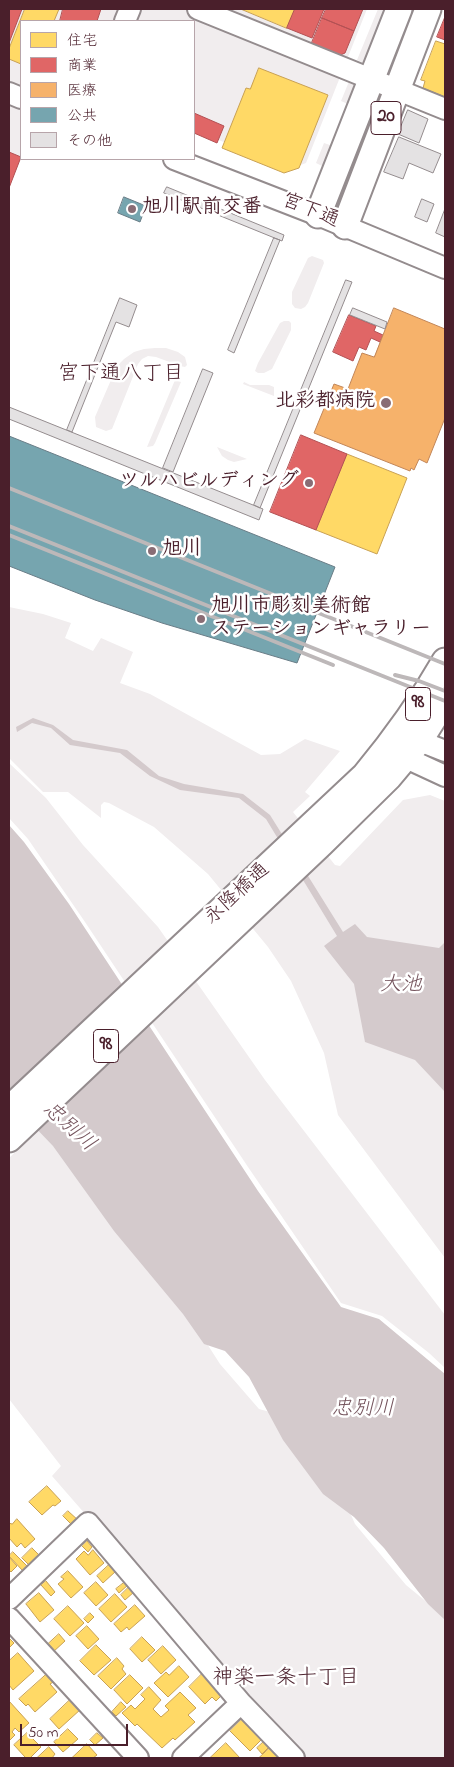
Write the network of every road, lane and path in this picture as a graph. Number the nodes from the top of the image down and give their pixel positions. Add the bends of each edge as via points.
1 (198, 9) edge
2 (399, 9) edge
3 (428, 9) edge
4 (372, 79) junction
5 (397, 90) junction
6 (445, 109) edge
7 (177, 160) edge
8 (318, 215) junction
9 (345, 226) junction
10 (445, 268) edge
11 (445, 661) edge
12 (445, 700) edge
13 (403, 744) junction
14 (445, 751) edge
15 (445, 776) edge
16 (198, 946) junction
17 (9, 1109) edge
18 (9, 1138) edge
19 (9, 1599) edge
20 (9, 1618) edge
21 (241, 1703) junction
22 (138, 1758) edge
23 (183, 1758) edge
24 (294, 1758) edge

1 - 4 street
2 - 4 main road, 20
3 - 5 main road, 20
4 - 5 street
4 - 8 main road, 20
5 - 6 street
5 - 9 main road, 20
7 - 8 street, 宮下通
8 - 9 street, 宮下通
9 - 10 street, 宮下通
11 - 13 main road, 永隆橋通 / 98
12 - 13 main road, 永隆橋通 / 98
13 - 14 street
13 - 15 street
13 - 16 main road, 永隆橋通 / 98 via 365,775 316,835
16 - 17 main road, 永隆橋通 / 98
16 - 18 main road, 永隆橋通 / 98
19 - 21 street via 88,1523
20 - 22 street
21 - 23 street
21 - 24 street

